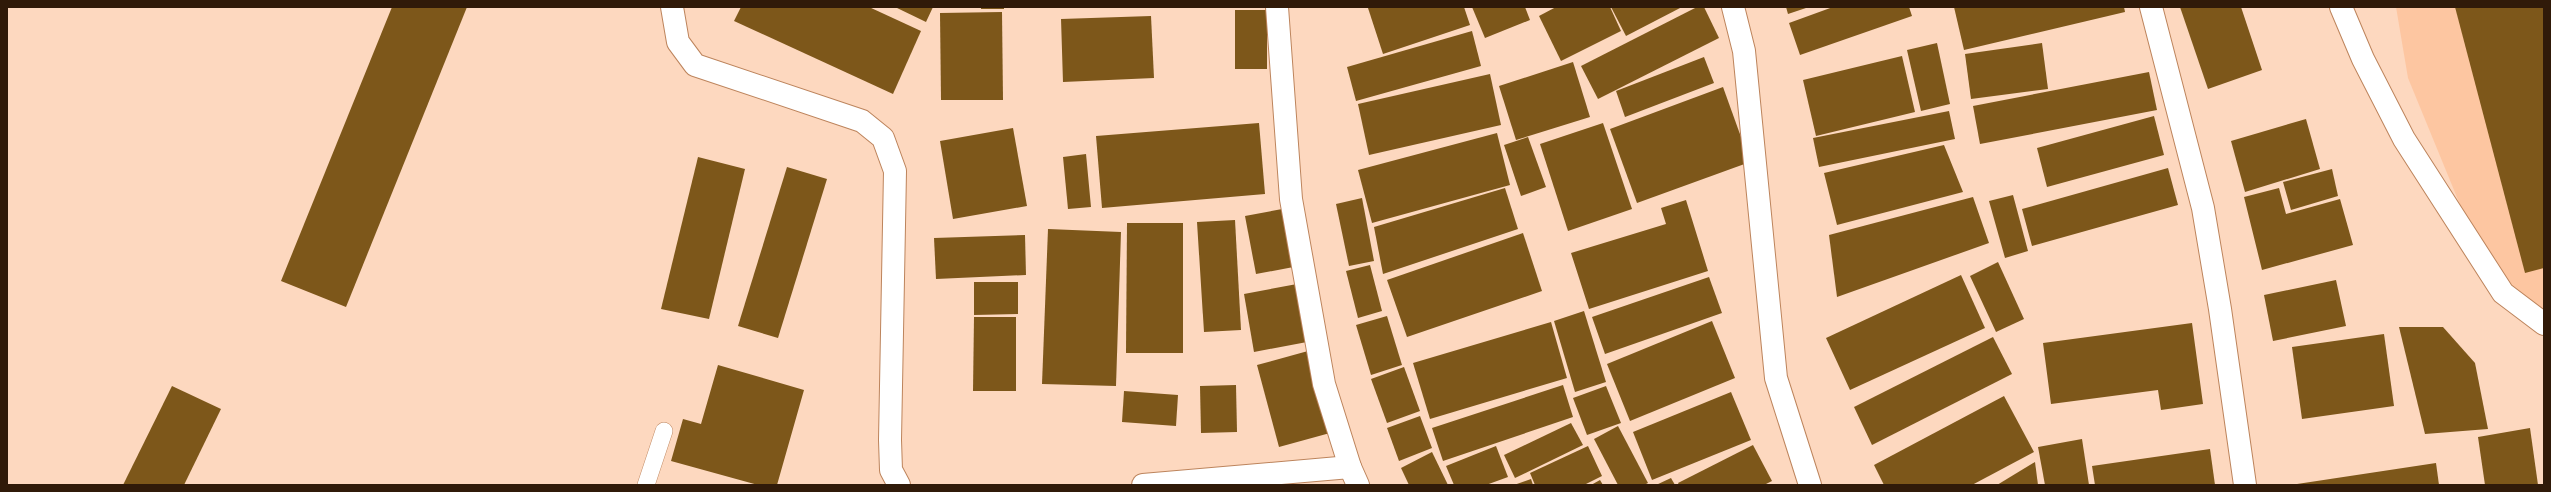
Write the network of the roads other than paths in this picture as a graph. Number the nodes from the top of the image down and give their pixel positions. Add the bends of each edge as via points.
1 (672, 7) edge
2 (1277, 7) edge
3 (1733, 7) edge
4 (2150, 7) edge
5 (2341, 7) edge
6 (2544, 324) edge
7 (664, 431) dead end
8 (1354, 476) edge
9 (646, 485) edge
10 (899, 485) edge
11 (1143, 485) edge
12 (1810, 485) edge
13 (2245, 485) edge

1 - 10 street via 678,42 695,65 862,121 883,138 895,171 890,440 891,470
2 - 8 street via 1291,199 1324,384
3 - 12 street via 1744,51 1776,378
4 - 13 street via 2203,208
5 - 6 street via 2363,59 2404,140 2503,293
7 - 9 lane
8 - 11 street

